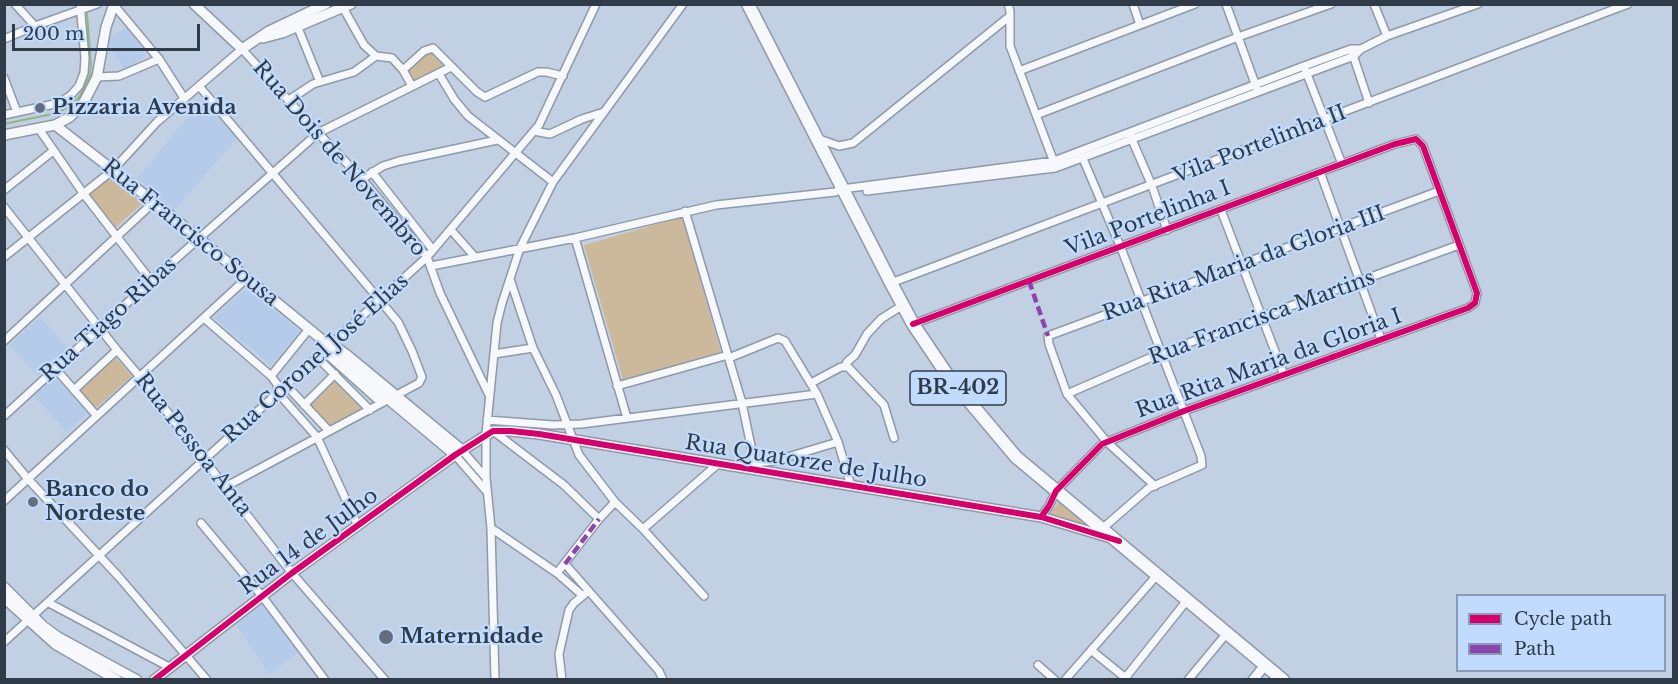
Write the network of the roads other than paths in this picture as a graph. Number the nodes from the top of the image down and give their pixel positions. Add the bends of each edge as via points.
1 (15, 4) edge
2 (97, 4) edge
3 (194, 4) edge
4 (596, 4) edge
5 (683, 4) edge
6 (748, 4) edge
7 (1008, 4) edge
8 (1133, 4) edge
9 (1226, 4) edge
10 (1331, 4) edge
11 (1374, 4) edge
12 (1478, 4) edge
13 (1628, 4) edge
14 (114, 5) edge
15 (323, 5) edge
16 (1194, 5) edge
17 (345, 6) edge
18 (80, 8) edge
19 (1010, 16) junction
20 (296, 23) junction
21 (1140, 25) junction
22 (35, 26) junction
23 (1387, 36) junction
24 (1238, 37) junction
25 (4, 39) edge
26 (242, 49) junction
27 (1353, 52) junction
28 (376, 56) junction
29 (159, 59) junction
30 (451, 67) junction
31 (403, 70) junction
32 (1305, 70) junction
33 (1019, 71) junction
34 (439, 74) junction
35 (98, 76) junction
36 (563, 76) junction
37 (4, 78) edge
38 (320, 82) junction
39 (199, 86) junction
40 (412, 86) junction
41 (1256, 88) junction
42 (184, 98) junction
43 (289, 100) junction
44 (1369, 103) junction
45 (17, 112) junction
46 (604, 112) junction
47 (4, 115) edge
48 (1036, 115) junction
49 (1326, 120) junction
50 (55, 125) junction
51 (39, 129) junction
52 (534, 131) junction
53 (318, 133) junction
54 (4, 135) edge
55 (1130, 135) junction
56 (815, 138) junction
57 (497, 140) junction
58 (53, 151) junction
59 (516, 153) junction
60 (1082, 154) junction
61 (1342, 164) junction
62 (1055, 165) junction
63 (112, 170) junction
64 (273, 172) junction
65 (372, 172) junction
66 (1320, 172) junction
67 (362, 179) junction
68 (553, 182) junction
69 (1152, 186) junction
70 (4, 190) edge
71 (840, 191) junction
72 (1439, 191) junction
73 (83, 193) junction
74 (154, 202) junction
75 (1103, 204) junction
76 (4, 207) edge
77 (1221, 210) junction
78 (685, 211) junction
79 (1341, 229) junction
80 (451, 230) junction
81 (1167, 230) junction
82 (116, 235) junction
83 (27, 238) junction
84 (575, 238) junction
85 (198, 239) junction
86 (1459, 245) junction
87 (1121, 248) junction
88 (520, 249) junction
89 (433, 250) junction
90 (4, 257) edge
91 (427, 257) junction
92 (475, 257) junction
93 (1242, 265) junction
94 (431, 266) junction
95 (246, 279) junction
96 (510, 279) junction
97 (152, 281) junction
98 (891, 283) junction
99 (1360, 283) junction
100 (64, 284) junction
101 (380, 300) junction
102 (1142, 302) junction
103 (903, 305) junction
104 (1262, 317) junction
105 (204, 318) junction
106 (914, 324) junction
107 (100, 328) junction
108 (309, 329) junction
109 (1381, 339) junction
110 (4, 341) edge
111 (325, 348) junction
112 (533, 348) junction
113 (117, 350) junction
114 (1161, 353) junction
115 (494, 354) junction
116 (728, 357) junction
117 (845, 366) junction
118 (55, 368) junction
119 (335, 374) junction
120 (1284, 375) junction
121 (271, 376) junction
122 (140, 377) junction
123 (811, 383) junction
124 (277, 384) junction
125 (286, 385) junction
126 (617, 386) junction
127 (75, 390) junction
128 (278, 393) junction
129 (817, 394) junction
130 (1067, 394) junction
131 (489, 395) junction
132 (388, 399) junction
133 (742, 403) junction
134 (304, 405) junction
135 (370, 410) junction
136 (1184, 411) junction
137 (4, 416) edge
138 (96, 416) junction
139 (627, 418) junction
140 (488, 420) junction
141 (566, 425) junction
142 (329, 431) junction
143 (490, 433) junction
144 (317, 437) junction
145 (894, 438) dead end
146 (572, 441) junction
147 (838, 442) junction
148 (1107, 442) junction
149 (4, 450) edge
150 (458, 453) junction
151 (205, 460) junction
152 (718, 465) junction
153 (755, 466) junction
154 (486, 478) junction
155 (28, 479) junction
156 (851, 486) junction
157 (1155, 486) junction
158 (225, 487) junction
159 (1056, 491) junction
160 (487, 492) junction
161 (4, 501) edge
162 (615, 502) junction
163 (1041, 517) junction
164 (599, 519) junction
165 (201, 523) dead end
166 (358, 526) junction
167 (490, 528) junction
168 (1103, 528) junction
169 (644, 529) junction
170 (1119, 541) junction
171 (100, 556) junction
172 (565, 564) junction
173 (292, 573) junction
174 (557, 573) junction
175 (1158, 574) junction
176 (4, 587) edge
177 (586, 593) junction
178 (262, 596) junction
179 (704, 596) dead end
180 (4, 598) edge
181 (1188, 599) junction
182 (49, 603) junction
183 (31, 618) junction
184 (1227, 633) junction
185 (4, 642) edge
186 (1091, 650) junction
187 (187, 654) junction
188 (1038, 665) dead end
189 (1265, 665) junction
190 (169, 667) junction
191 (1127, 679) edge
192 (117, 680) edge
193 (137, 680) edge
194 (154, 680) edge
195 (207, 680) edge
196 (325, 680) edge
197 (385, 680) edge
198 (495, 680) edge
199 (562, 680) edge
200 (663, 680) edge
201 (1055, 680) edge
202 (1065, 680) edge
203 (1188, 680) edge
204 (1253, 680) edge
205 (1283, 680) edge

1 - 22 street
2 - 18 street
3 - 26 street, Rua Dois de Novembro
4 - 36 street, Rua Coronel José Elias
5 - 46 street
6 - 56 highway, BR-402
7 - 19 street
8 - 21 street
9 - 24 street
10 - 24 street
11 - 23 street
12 - 23 street
13 - 44 street, Vila Portelinha II
14 - 29 street
14 - 35 street
15 - 20 street
16 - 21 street
17 - 20 street
17 - 28 street via 360,40
18 - 22 street
18 - 45 street via 85,58 79,86 59,103
19 - 33 street via 1010,46
19 - 56 street via 853,143 839,146
20 - 26 street via 269,31
20 - 38 street
21 - 33 street
22 - 25 street
23 - 27 street
24 - 41 street
24 - 48 street
26 - 39 street
26 - 43 street, Rua Dois de Novembro
27 - 32 street
27 - 44 street
28 - 31 street via 390,57
28 - 38 street via 348,75
29 - 35 street via 118,76
29 - 42 street
30 - 31 street via 431,48
30 - 34 street, Rua Tiago Ribas
30 - 36 street via 485,97 538,72
31 - 40 street
32 - 41 street
32 - 49 street
33 - 48 street
34 - 40 street, Rua Tiago Ribas
34 - 57 street via 460,107
35 - 50 street via 84,102 70,117
36 - 52 street, Rua Coronel José Elias
37 - 45 street
38 - 43 street
39 - 42 street
39 - 64 street
40 - 53 street, Rua Tiago Ribas
41 - 55 street
42 - 63 street
43 - 53 street, Rua Dois de Novembro
44 - 49 street, Vila Portelinha II
45 - 47 street
46 - 52 street via 550,134
46 - 68 street
48 - 62 street
49 - 61 street
49 - 69 street, Vila Portelinha II
50 - 51 street
50 - 63 street, Rua Francisco Sousa
51 - 54 street
51 - 58 street
52 - 59 street, Rua Coronel José Elias
53 - 64 street, Rua Tiago Ribas
53 - 67 street, Rua Dois de Novembro
55 - 60 street
55 - 69 street
56 - 71 highway, BR-402
57 - 59 street
57 - 65 street via 399,161
58 - 70 street
58 - 73 street
59 - 68 street
59 - 80 street, Rua Coronel José Elias
60 - 62 street
60 - 75 street
61 - 66 street, Vila Portelinha I
61 - 72 street, Vila Portelinha I via 1416,140 1423,146
62 - 71 street
63 - 73 street
63 - 74 street, Rua Francisco Sousa
64 - 85 street, Rua Tiago Ribas
64 - 101 street
65 - 67 street
65 - 89 street
66 - 77 street, Vila Portelinha I
66 - 79 street
67 - 91 street, Rua Dois de Novembro
68 - 88 street
69 - 75 street, Vila Portelinha II
69 - 81 street
71 - 78 street
71 - 98 highway, BR-402
72 - 79 street, Rua Rita Maria da Gloria III
72 - 86 street
73 - 82 street
73 - 83 street
74 - 82 street
74 - 85 street, Rua Francisco Sousa
75 - 87 street
75 - 98 street, Vila Portelinha II
76 - 83 street, Rua Pessoa Anta
77 - 81 street, Vila Portelinha I
77 - 93 street
78 - 84 street
78 - 116 street
79 - 93 street, Rua Rita Maria da Gloria III
79 - 99 street
80 - 89 street, Rua Coronel José Elias
80 - 92 street
81 - 87 street, Vila Portelinha I
82 - 97 street
82 - 100 street
83 - 90 street
83 - 100 street, Rua Pessoa Anta
84 - 88 street
84 - 126 street
85 - 95 street, Rua Francisco Sousa
85 - 97 street, Rua Tiago Ribas
86 - 99 street, Rua Francisca Martins
86 - 109 street, Rua Rita Maria da Gloria I via 1476,293 1475,303
87 - 102 street
87 - 106 street, Vila Portelinha I
88 - 92 street
88 - 96 street
89 - 91 street, Rua Coronel José Elias
91 - 94 street, Rua Dois de Novembro
91 - 101 street, Rua Coronel José Elias
92 - 94 street
93 - 102 street, Rua Rita Maria da Gloria III
93 - 104 street
94 - 131 street, Rua Dois de Novembro
95 - 105 street
95 - 108 street, Rua Francisco Sousa
96 - 112 street
96 - 115 street via 497,323
97 - 107 street, Rua Tiago Ribas
98 - 103 highway, BR-402
99 - 104 street, Rua Francisca Martins
99 - 109 street
100 - 107 street, Rua Pessoa Anta
100 - 110 street
101 - 111 street, Rua Coronel José Elias
101 - 132 street via 402,329 422,377 419,383
102 - 114 street
102 - 130 street, Rua Rita Maria da Gloria III via 1048,336
103 - 106 highway, BR-402
103 - 117 street via 881,319
104 - 114 street, Rua Francisca Martins
104 - 120 street
105 - 121 street
105 - 122 street
106 - 159 highway, BR-402 via 983,420 1016,457
107 - 113 street, Rua Pessoa Anta
107 - 118 street, Rua Tiago Ribas
108 - 111 street, Rua Francisco Sousa
108 - 121 street
109 - 120 street, Rua Rita Maria da Gloria I
111 - 119 street
111 - 125 street, Rua Coronel José Elias
111 - 132 street, Rua Francisco Sousa
111 - 132 street, Rua Francisco Sousa via 344,357
112 - 115 street
112 - 141 street
113 - 122 street, Rua Pessoa Anta
113 - 127 street
114 - 130 street, Rua Francisca Martins
114 - 136 street
115 - 131 street
116 - 123 street via 781,338
116 - 126 street
116 - 133 street
117 - 123 street
117 - 145 street via 884,405
118 - 127 street
118 - 137 street, Rua Tiago Ribas
119 - 134 street
119 - 135 street
120 - 136 street, Rua Rita Maria da Gloria I
121 - 124 street
122 - 138 street
122 - 151 street, Rua Pessoa Anta
123 - 129 street
124 - 125 street
124 - 128 street
125 - 128 street, Rua Coronel José Elias
125 - 134 street
126 - 139 street
127 - 138 street
128 - 144 street
128 - 151 street, Rua Coronel José Elias
129 - 133 street
129 - 147 street
130 - 148 street
131 - 140 street
132 - 135 street
132 - 150 street, Rua Francisco Sousa
133 - 139 street
133 - 153 street
134 - 142 street
135 - 142 street
136 - 148 street, Rua Rita Maria da Gloria I
136 - 157 street via 1202,465
138 - 155 street
139 - 141 street
140 - 141 street
140 - 143 street
141 - 146 street
142 - 144 street
143 - 146 street, Rua Quatorze de Julho via 511,430
143 - 150 street, Rua 14 de Julho
143 - 154 street
143 - 164 street via 564,485
144 - 158 street
144 - 166 street
146 - 152 street, Rua Quatorze de Julho
146 - 162 street
147 - 153 street
147 - 156 street
148 - 157 street
148 - 159 street, Rua Rita Maria da Gloria I
149 - 155 street
150 - 154 street, Rua Francisco Sousa
150 - 160 street, Rua Francisco Sousa
150 - 166 street, Rua 14 de Julho
151 - 158 street, Rua Pessoa Anta
151 - 171 street, Rua Coronel José Elias
152 - 153 street, Rua Quatorze de Julho
152 - 169 street
153 - 156 street, Rua Quatorze de Julho
154 - 160 street
155 - 161 street
155 - 171 street
156 - 163 street, Rua Quatorze de Julho
157 - 168 street
158 - 173 street, Rua Pessoa Anta
159 - 163 street, Rua Rita Maria da Gloria I
159 - 168 highway, BR-402
160 - 167 street
162 - 164 street
162 - 169 street
163 - 170 street, Rua Quatorze de Julho
164 - 172 street
165 - 178 street
166 - 173 street, Rua 14 de Julho
167 - 174 street
167 - 198 street
168 - 170 highway, BR-402
169 - 179 street
170 - 175 highway, BR-402
171 - 182 street, Rua Coronel José Elias
171 - 187 street
172 - 174 street
172 - 177 street
173 - 178 street, Rua 14 de Julho
173 - 197 street, Rua Pessoa Anta
174 - 177 street
175 - 181 highway, BR-402
175 - 186 street
176 - 183 street
177 - 199 street via 574,603 567,619 560,654
177 - 200 street
178 - 187 street, Rua 14 de Julho
178 - 196 street
180 - 183 street
181 - 184 highway, BR-402
181 - 191 street
182 - 183 street, Rua Coronel José Elias
182 - 190 street
183 - 185 street, Rua Coronel José Elias
183 - 192 street via 64,650
183 - 193 street
184 - 189 highway, BR-402
184 - 203 street
186 - 191 street
186 - 202 street
187 - 190 street, Rua 14 de Julho
187 - 195 street
188 - 201 street
189 - 204 street
189 - 205 highway, BR-402
190 - 194 street, Rua 14 de Julho

